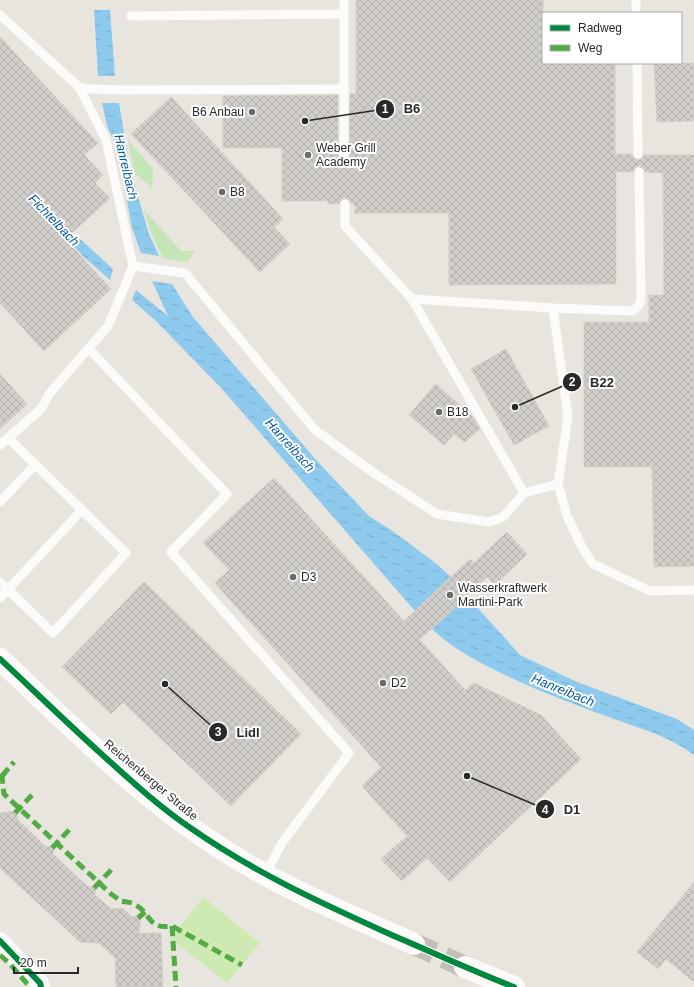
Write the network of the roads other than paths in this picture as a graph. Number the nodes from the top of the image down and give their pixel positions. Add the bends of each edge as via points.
1 (344, 0) edge
2 (636, 0) edge
3 (636, 12) edge
4 (344, 14) junction
5 (0, 15) edge
6 (130, 16) dead end
7 (637, 64) edge
8 (79, 87) junction
9 (344, 89) junction
10 (638, 154) dead end
11 (344, 158) dead end
12 (639, 172) dead end
13 (344, 204) dead end
14 (133, 266) junction
15 (412, 299) junction
16 (553, 308) junction
17 (89, 349) junction
18 (8, 438) junction
19 (0, 445) edge
20 (35, 465) junction
21 (558, 484) junction
22 (524, 492) junction
23 (0, 502) edge
24 (82, 510) junction
25 (0, 582) edge
26 (8, 589) junction
27 (694, 590) edge
28 (0, 598) edge
29 (0, 659) edge
30 (265, 875) junction
31 (0, 941) edge
32 (414, 944) tunnel mouth
33 (465, 967) tunnel mouth
34 (41, 987) edge
35 (514, 987) edge

1 - 4 lane
2 - 3 lane
4 - 6 lane
4 - 9 lane
5 - 8 lane
7 - 10 lane
8 - 9 lane via 125,90
8 - 14 lane via 106,140
9 - 11 lane
12 - 16 lane via 639,305 633,310
13 - 15 lane via 345,226
14 - 17 lane via 108,326
14 - 22 lane via 185,273 315,430 437,514 489,522 503,518
15 - 16 lane
15 - 22 lane
16 - 21 lane via 568,417
17 - 18 lane via 50,393 41,409
17 - 30 lane via 227,494 171,552 348,753 282,843
18 - 19 lane
18 - 20 lane
20 - 23 lane
20 - 24 lane
21 - 22 lane
21 - 27 lane via 567,516 593,564 650,590
24 - 26 lane
24 - 26 lane via 126,553 53,633
25 - 26 lane
26 - 28 lane
29 - 30 street, Reichenberger Straße via 102,755 152,798 223,850
30 - 32 street, Reichenberger Straße via 322,904
31 - 34 street
33 - 35 street

